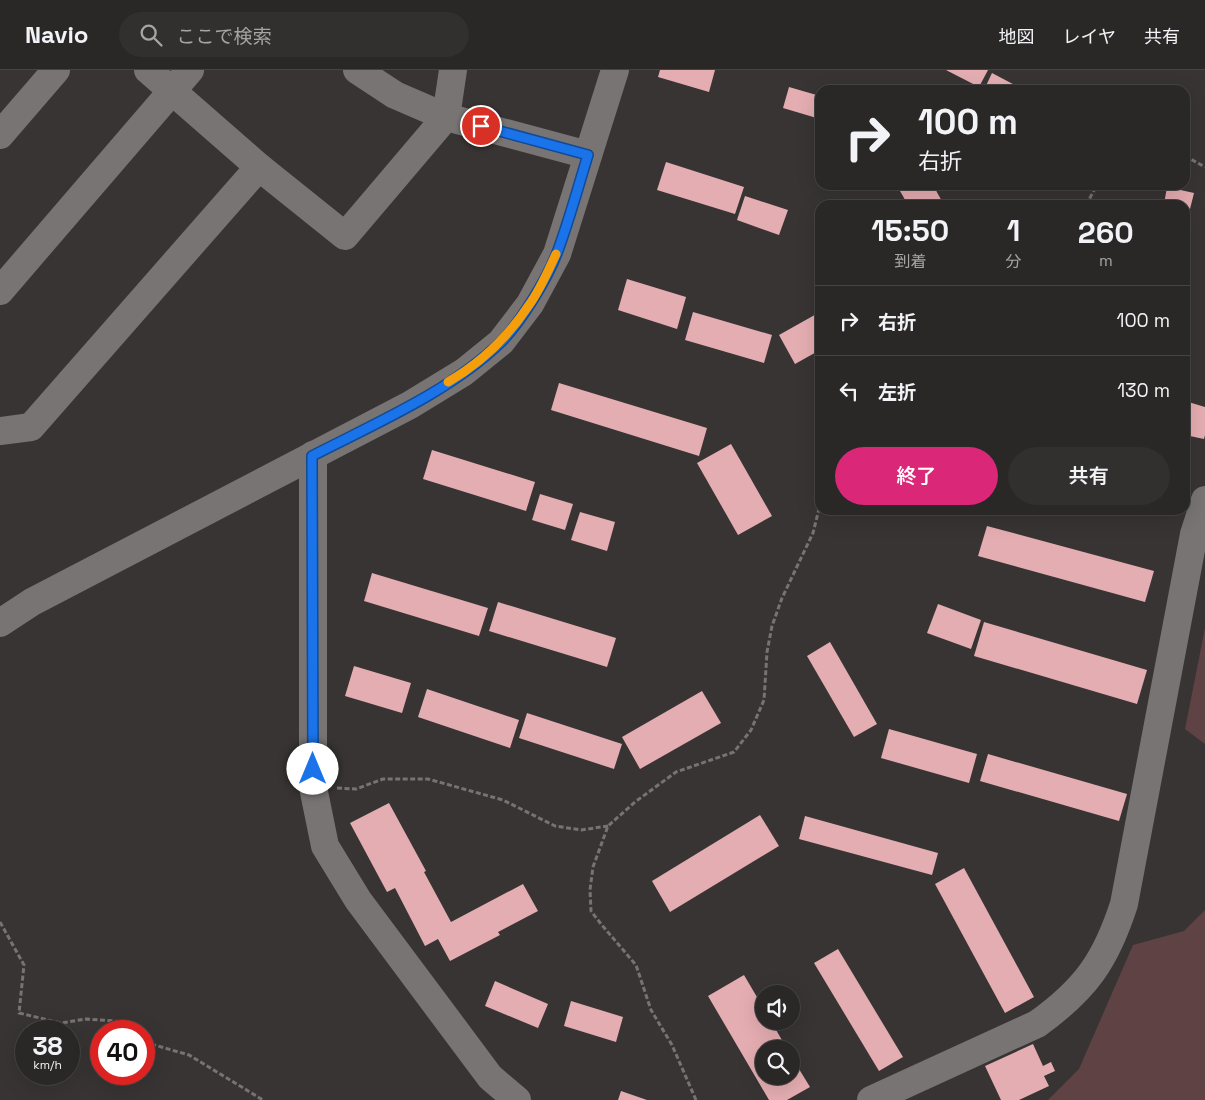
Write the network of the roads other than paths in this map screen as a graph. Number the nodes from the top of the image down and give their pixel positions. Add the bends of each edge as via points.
1 (56, 70) edge
2 (148, 70) edge
3 (357, 70) edge
4 (453, 70) edge
5 (615, 70) edge
6 (181, 80) edge
7 (446, 117) junction
8 (0, 134) edge
9 (588, 155) junction
10 (259, 167) junction
11 (0, 290) edge
12 (0, 431) edge
13 (312, 456) junction
14 (1205, 500) edge
15 (0, 623) edge
16 (490, 1089) edge
17 (517, 1100) edge
18 (870, 1100) edge

1 - 8 street
2 - 6 street
3 - 7 street via 394,95
4 - 7 street
5 - 9 street
6 - 10 street
6 - 11 street
7 - 9 street
7 - 10 street via 345,236
9 - 13 street via 557,254 530,304 502,342 464,372 410,405
10 - 12 street via 32,427
13 - 15 street via 32,602
13 - 16 street via 313,787 325,846 358,900
14 - 18 street via 1194,534 1124,904 1104,955 1076,993 1037,1024
16 - 17 street

